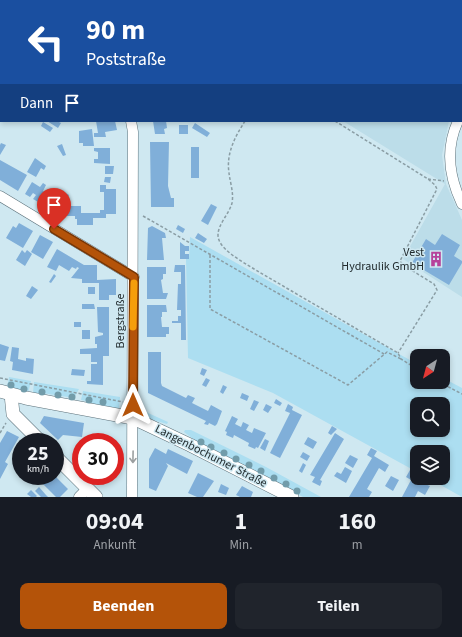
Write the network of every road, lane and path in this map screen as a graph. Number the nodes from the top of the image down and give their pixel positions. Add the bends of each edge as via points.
1 (131, 122) edge
2 (244, 122) edge
3 (337, 122) edge
4 (458, 122) edge
5 (428, 179) junction
6 (452, 182) junction
7 (0, 196) edge
8 (462, 204) edge
9 (133, 210) junction
10 (210, 254) junction
11 (134, 277) junction
12 (398, 353) junction
13 (384, 354) junction
14 (401, 359) junction
15 (410, 365) edge
16 (0, 378) edge
17 (450, 388) edge
18 (5, 392) edge
19 (462, 394) edge
20 (126, 403) dead end
21 (133, 418) junction
22 (32, 433) edge
23 (64, 467) edge
24 (87, 494) edge
25 (132, 497) edge
26 (292, 497) edge

1 - 9 street, Bergstraße
2 - 12 path via 228,158 233,196 231,206 218,231 221,244 239,260
3 - 5 path
4 - 6 street via 450,145
5 - 6 path
5 - 12 path via 435,185 436,194 400,261 434,284 437,290
6 - 8 street
7 - 11 street
9 - 10 path
9 - 11 street, Bergstraße
10 - 13 path
10 - 13 path via 210,309 348,385
11 - 21 street, Bergstraße
12 - 14 path
13 - 14 path via 387,352
14 - 15 path
16 - 20 path
17 - 19 path
18 - 21 street, Langenbochumer Straße
18 - 22 street via 13,414
21 -> 25 street, Bergstraße
21 - 26 street, Langenbochumer Straße
23 - 24 street

